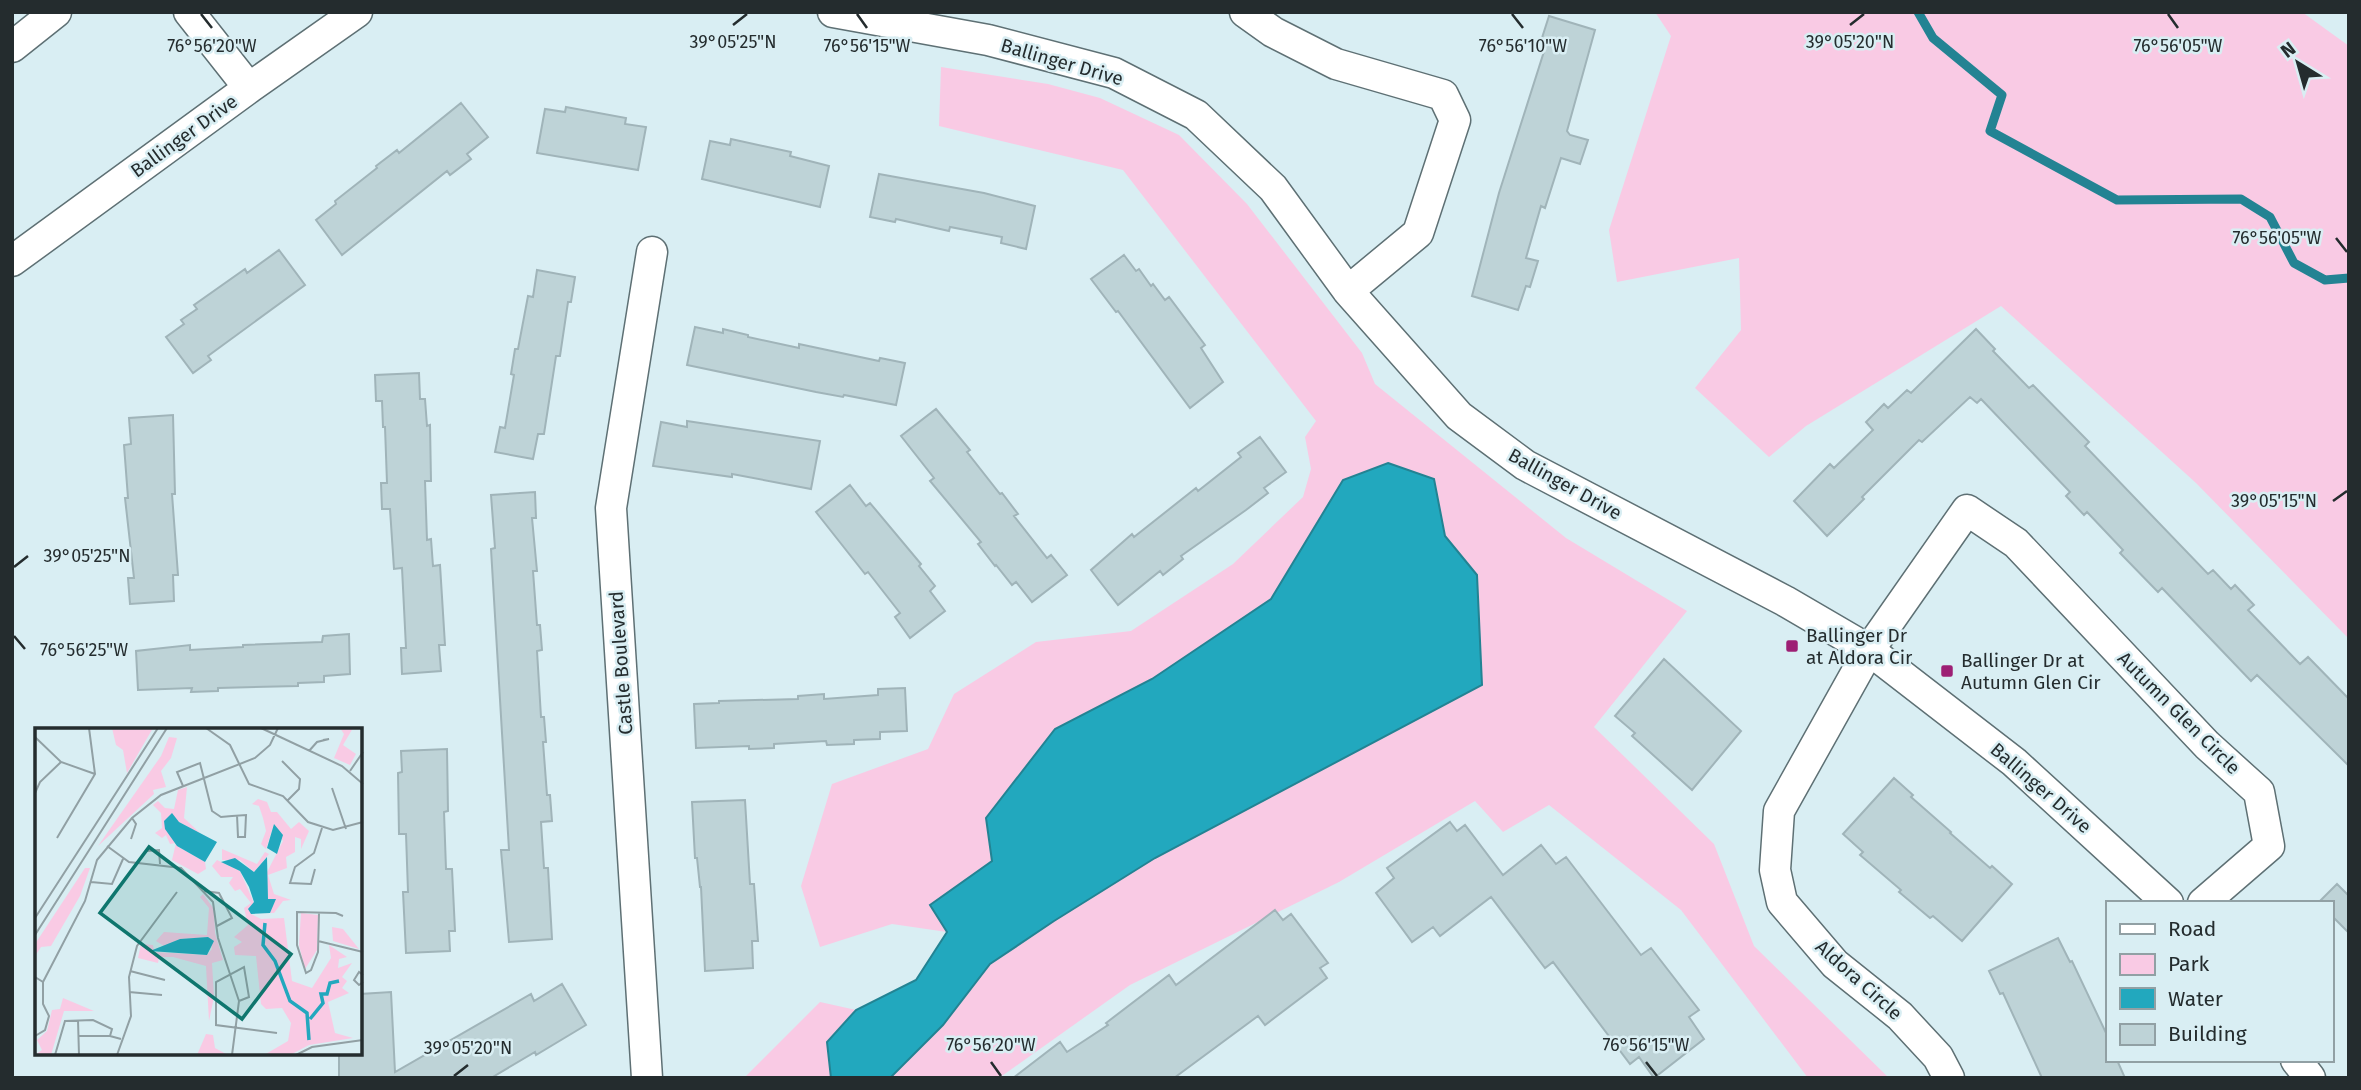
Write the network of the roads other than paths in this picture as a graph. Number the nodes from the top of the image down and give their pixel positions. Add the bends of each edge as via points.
1 (57, 12) edge
2 (189, 12) edge
3 (356, 12) edge
4 (833, 12) edge
5 (1245, 12) edge
6 (937, 21) edge
7 (12, 47) edge
8 (249, 88) junction
9 (652, 252) dead end
10 (12, 261) edge
11 (1348, 291) junction
12 (1869, 650) junction
13 (2166, 901) edge
14 (2205, 901) edge
15 (2298, 1062) edge
16 (647, 1078) edge
17 (1949, 1078) edge
18 (2310, 1078) edge

1 - 7 street
2 - 8 street
3 - 8 street, Ballinger Drive
4 - 6 street, Ballinger Drive
5 - 11 street via 1336,64 1443,95 1455,120 1418,233
6 - 11 street, Ballinger Drive via 988,40 1114,73 1196,115 1273,188
8 - 10 street, Ballinger Drive
9 - 16 street, Castle Boulevard via 611,508
11 - 12 street, Ballinger Drive via 1459,416 1525,465 1786,601
12 - 13 street, Ballinger Drive via 2014,762
12 - 14 street, Autumn Glen Circle via 1967,510 2016,543 2207,745 2259,792 2269,846
12 - 17 street, Aldora Circle via 1779,811 1775,870 1782,902 1835,964 1900,1016 1938,1057
15 - 18 street

